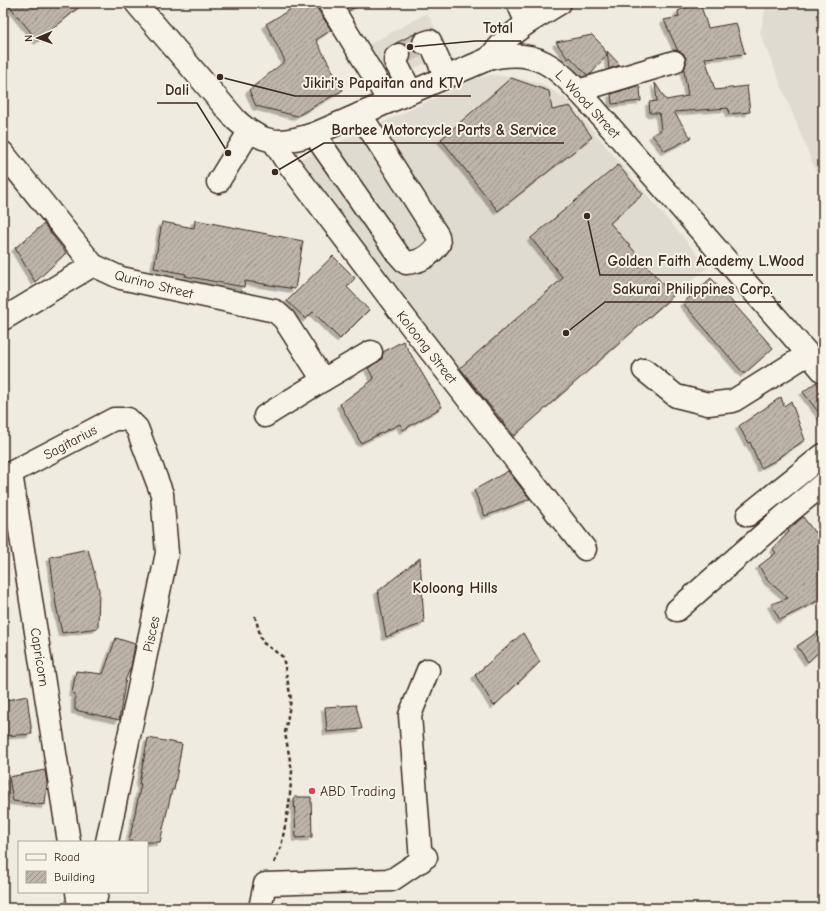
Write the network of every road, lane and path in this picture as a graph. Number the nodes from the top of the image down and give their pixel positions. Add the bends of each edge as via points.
1 (136, 3) edge
2 (329, 3) edge
3 (518, 3) edge
4 (560, 3) edge
5 (527, 24) junction
6 (424, 43) dead end
7 (400, 55) dead end
8 (488, 59) junction
9 (674, 62) dead end
10 (446, 77) junction
11 (578, 91) junction
12 (411, 92) junction
13 (389, 101) junction
14 (360, 114) junction
15 (249, 132) junction
16 (314, 134) junction
17 (274, 142) junction
18 (3, 153) edge
19 (218, 182) dead end
20 (93, 265) junction
21 (3, 319) edge
22 (371, 352) dead end
23 (808, 354) junction
24 (644, 370) dead end
25 (823, 371) edge
26 (323, 380) junction
27 (265, 416) dead end
28 (137, 428) joint
29 (823, 455) edge
30 (7, 475) edge
31 (823, 484) edge
32 (748, 515) dead end
33 (585, 549) dead end
34 (677, 610) dead end
35 (255, 616) dead end
36 (428, 670) dead end
37 (69, 841) edge
38 (108, 841) edge
39 (265, 884) junction
40 (77, 893) edge
41 (97, 893) edge
42 (79, 908) edge
43 (94, 908) edge
44 (260, 908) edge

1 - 15 street, L. Wood Street
2 - 13 street
3 - 5 street
4 - 5 street
5 - 8 street via 506,39
6 - 10 street via 430,41 432,44
7 - 12 street via 395,61
8 - 10 street, L. Wood Street
8 - 11 street, L. Wood Street via 513,55 535,58 563,75
9 - 11 street
10 - 12 street, L. Wood Street
11 - 23 street, L. Wood Street
12 - 13 street, L. Wood Street
13 - 14 street, L. Wood Street
14 - 16 street, L. Wood Street
14 - 16 street via 438,236 439,244 417,262 406,263 397,253
15 - 17 street, L. Wood Street
15 - 19 street
16 - 17 street, L. Wood Street via 292,141
17 - 33 street, Koloong Street via 411,326
18 - 20 street, Qurino Street
20 - 21 street
20 - 26 street, Qurino Street via 121,278 275,311 284,319
22 - 26 street
23 - 24 street via 733,401 708,404 676,396
23 - 25 street, L. Wood Street
26 - 27 street
28 - 30 street, Sagitarius via 128,419 114,419
28 - 38 street, Pisces via 162,494 167,553
29 - 32 street
30 - 37 street, Capricorn
31 - 34 street
35 - 39 path via 262,642 283,657 291,699 285,733 292,771 289,805 281,847
36 - 39 street via 410,715 424,859 392,880
39 - 44 street
40 - 42 street
41 - 43 street

